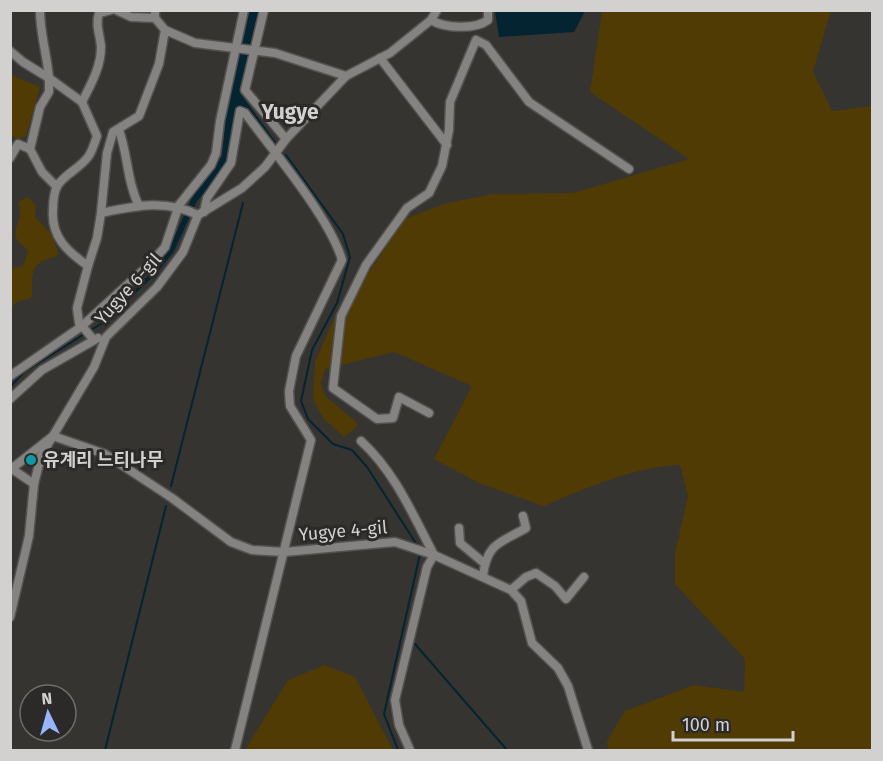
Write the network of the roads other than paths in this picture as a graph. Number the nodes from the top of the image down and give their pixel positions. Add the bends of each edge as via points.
1 (40, 10) edge
2 (111, 10) edge
3 (116, 10) edge
4 (244, 10) edge
5 (264, 10) edge
6 (437, 10) edge
7 (488, 10) edge
8 (155, 14) edge
9 (430, 20) junction
10 (165, 30) junction
11 (237, 48) junction
12 (10, 51) edge
13 (255, 51) junction
14 (380, 58) junction
15 (346, 76) junction
16 (49, 78) junction
17 (82, 102) junction
18 (116, 131) junction
19 (98, 135) junction
20 (286, 138) junction
21 (447, 145) junction
22 (30, 149) junction
23 (274, 153) junction
24 (10, 158) edge
25 (629, 170) dead end
26 (57, 187) junction
27 (139, 206) junction
28 (179, 206) junction
29 (101, 213) junction
30 (201, 214) junction
31 (88, 266) junction
32 (82, 326) junction
33 (106, 337) junction
34 (93, 339) junction
35 (10, 376) edge
36 (10, 399) edge
37 (429, 413) dead end
38 (53, 436) junction
39 (361, 441) dead end
40 (11, 469) edge
41 (34, 484) junction
42 (523, 516) dead end
43 (459, 528) dead end
44 (284, 552) junction
45 (434, 555) junction
46 (484, 563) junction
47 (483, 576) junction
48 (584, 577) dead end
49 (511, 590) junction
50 (10, 617) edge
51 (235, 750) edge
52 (410, 750) edge
53 (588, 750) edge

1 - 16 street via 40,38 46,48
2 - 17 street via 99,13 98,70
3 - 8 street via 131,17
4 - 11 street
5 - 13 street
6 - 9 street
7 - 9 street via 488,20 481,25 440,25
8 - 10 street
9 - 14 street
10 - 11 street via 195,43
10 - 18 street via 159,64 139,116
11 - 13 street
11 - 28 street via 216,153
12 - 16 street
13 - 15 street
13 - 20 street via 245,90
14 - 15 street
14 - 21 street
15 - 20 street
16 - 17 street
16 - 22 street via 49,92 40,107
17 - 19 street
18 - 19 street
18 - 27 street via 126,150 132,191
18 - 29 street via 107,153
19 - 26 street via 88,158
20 - 23 street
21 - 25 street via 450,102 476,40 486,45 529,102
21 - 37 street via 429,193 407,208 366,265 341,316 333,372 333,388 377,419 393,418 399,397
22 - 24 street via 18,144
22 - 26 street via 42,172
23 - 30 street via 242,188
23 - 30 street, Yugye 6-gil via 240,111 231,163
23 - 44 street via 338,246 342,260 296,356 289,391 290,406 311,440
26 - 31 street via 52,224 55,232 67,251
27 - 28 street
27 - 29 street
28 - 30 street
28 - 32 street via 165,247
29 - 31 street
30 - 33 street, Yugye 6-gil via 183,252 157,287
31 - 32 street via 77,308
32 - 34 street
32 - 35 street
33 - 34 street
33 - 38 street, Yugye 6-gil via 94,367
34 - 36 street via 42,370
38 - 40 street
38 - 41 street, Yugye 6-gil via 41,456
38 - 44 street, Yugye 4-gil via 105,454 231,542 252,550
39 - 45 street via 397,485
40 - 41 street
41 - 50 street, Yugye 6-gil via 29,536
42 - 46 street via 526,528 492,546
43 - 46 street via 460,543
44 - 45 street, Yugye 4-gil via 395,542
44 - 51 street
45 - 47 street, Yugye 4-gil
45 - 52 street via 395,700 399,725
46 - 47 street
47 - 49 street, Yugye 4-gil
48 - 49 street via 566,599 536,573
49 - 53 street via 521,601 532,643 558,668 568,686

